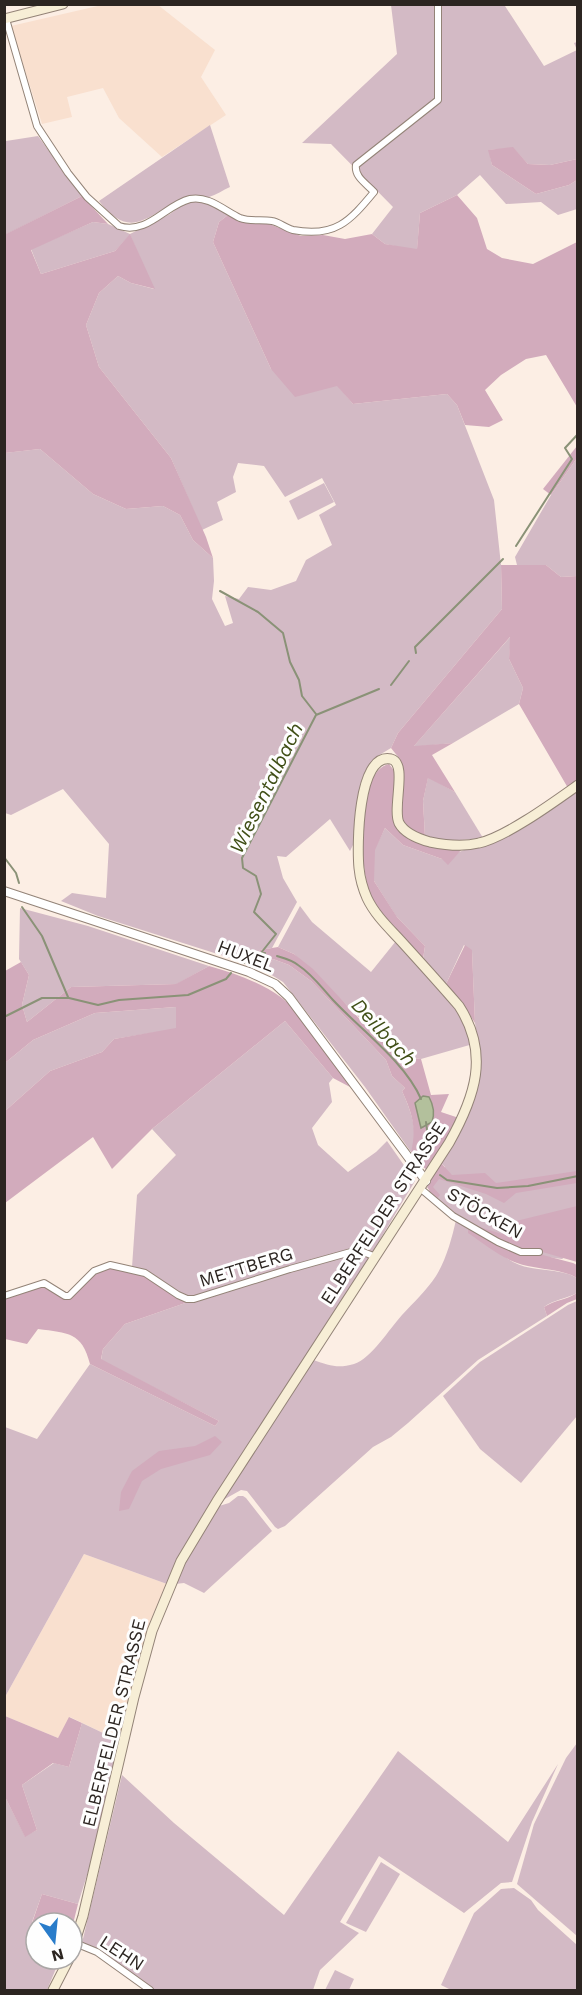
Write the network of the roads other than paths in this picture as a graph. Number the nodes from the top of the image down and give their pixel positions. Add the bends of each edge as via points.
1 (63, 4) edge
2 (438, 4) edge
3 (5, 19) edge
4 (578, 785) edge
5 (4, 891) edge
6 (423, 1185) junction
7 (539, 1252) dead end
8 (376, 1257) junction
9 (4, 1296) edge
10 (83, 1911) edge
11 (84, 1949) edge
12 (63, 1971) edge
13 (53, 1990) edge
14 (150, 1990) edge

1 - 3 main road
2 - 3 street via 438,100 357,165 357,176 374,192 351,219 316,232 291,229 273,221 246,220 199,199 190,199 139,226 119,226 87,197 37,126
4 - 6 main road, ELBERFELDER STRASSE via 493,838 467,845 422,840 404,830 397,814 400,766 396,761 383,760 375,765 366,782 358,846 366,896 459,1006 474,1035 478,1057 469,1103
5 - 6 street, HUXEL via 275,984 289,997
6 - 7 street, STÖCKEN via 453,1216 498,1242 521,1252
6 - 8 main road, ELBERFELDER STRASSE
8 - 9 street, METTBERG via 358,1250 194,1299 178,1295 145,1273 110,1265 94,1271 69,1296 44,1283
8 - 10 main road, ELBERFELDER STRASSE via 181,1561 152,1631
11 - 14 street, LEHN via 97,1952
12 - 13 main road

